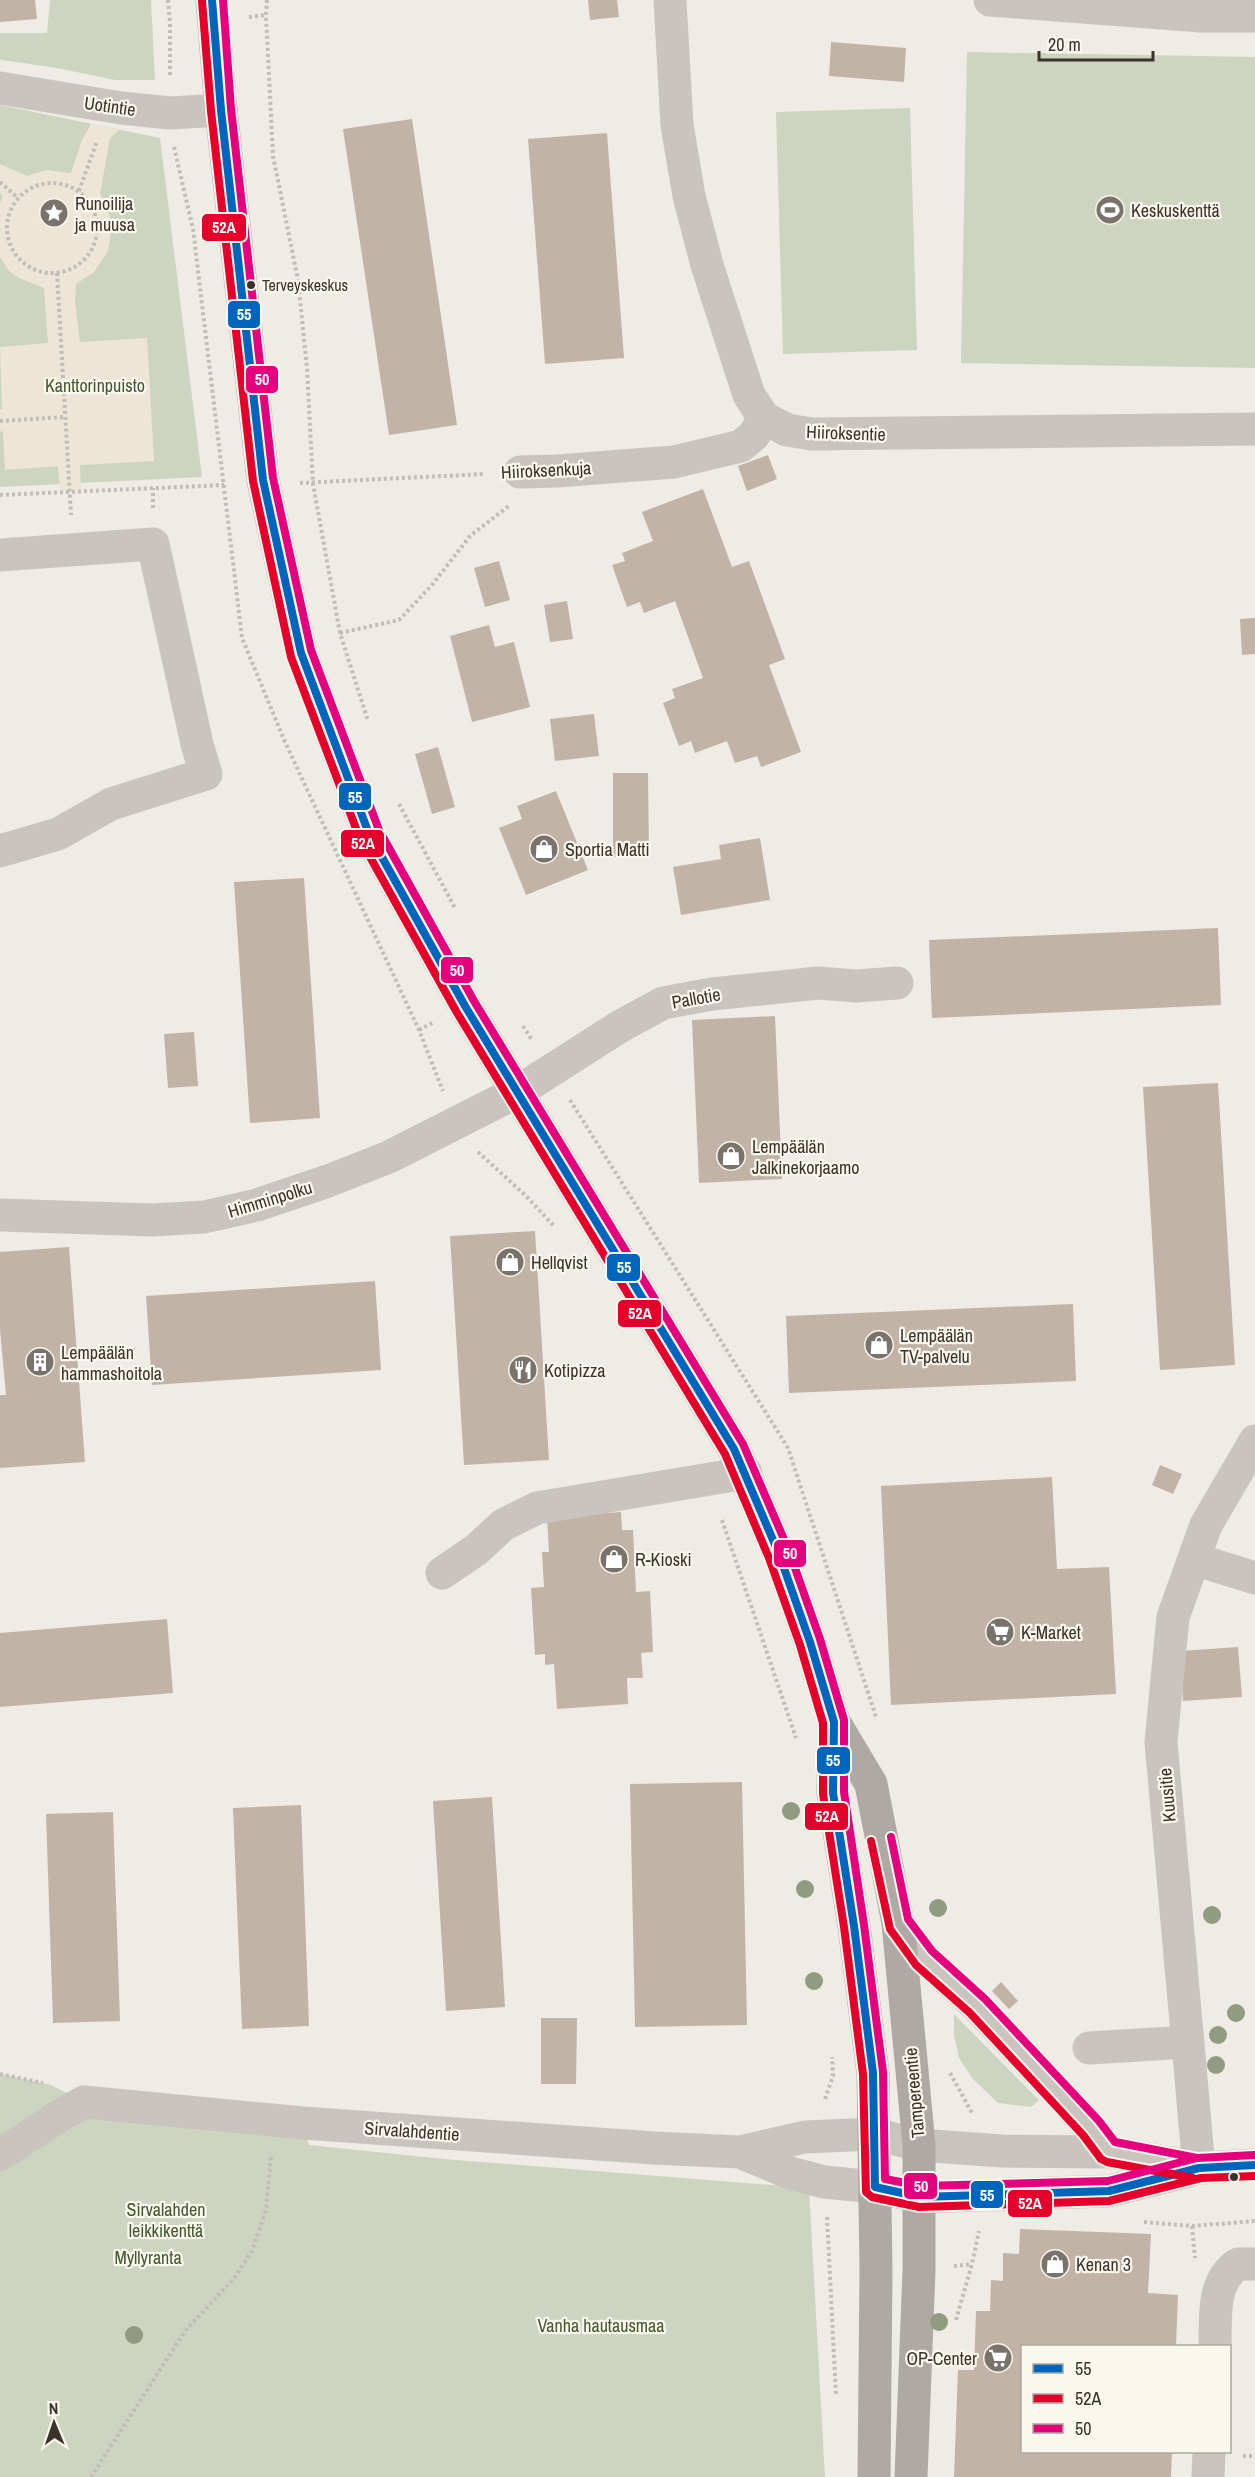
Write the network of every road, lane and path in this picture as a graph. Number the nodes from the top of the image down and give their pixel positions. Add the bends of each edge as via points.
1 (168, 0) edge
2 (212, 0) edge
3 (267, 0) edge
4 (670, 0) edge
5 (990, 0) edge
6 (1255, 16) edge
7 (0, 88) edge
8 (114, 107) junction
9 (221, 110) junction
10 (170, 113) junction
11 (0, 182) edge
12 (79, 191) junction
13 (18, 198) junction
14 (57, 273) junction
15 (65, 417) junction
16 (764, 418) junction
17 (0, 421) edge
18 (1255, 429) edge
19 (520, 472) junction
20 (263, 480) junction
21 (313, 484) junction
22 (222, 486) junction
23 (70, 491) junction
24 (0, 495) edge
25 (0, 555) edge
26 (340, 633) junction
27 (371, 730) dead end
28 (394, 794) dead end
29 (0, 851) edge
30 (460, 916) dead end
31 (897, 983) dead end
32 (522, 1024) dead end
33 (551, 1069) junction
34 (519, 1091) junction
35 (456, 1122) junction
36 (0, 1215) edge
37 (560, 1233) dead end
38 (1255, 1441) edge
39 (746, 1473) junction
40 (706, 1480) junction
41 (1194, 1559) junction
42 (442, 1573) dead end
43 (1255, 1578) edge
44 (834, 1722) junction
45 (798, 1744) dead end
46 (898, 1923) junction
47 (1188, 2042) junction
48 (1089, 2048) dead end
49 (831, 2052) dead end
50 (275, 2120) junction
51 (874, 2134) junction
52 (820, 2136) junction
53 (919, 2145) junction
54 (740, 2152) junction
55 (1109, 2152) junction
56 (0, 2156) edge
57 (1255, 2165) edge
58 (1199, 2168) junction
59 (824, 2182) junction
60 (875, 2187) junction
61 (920, 2197) junction
62 (976, 2197) junction
63 (1255, 2264) edge
64 (955, 2323) dead end
65 (1215, 2345) edge
66 (836, 2397) dead end
67 (1209, 2453) edge
68 (91, 2477) edge
69 (874, 2477) edge
70 (910, 2477) edge
71 (1208, 2477) edge

1 - 10 path
2 - 9 main road, Tampereentie
3 - 21 path via 273,156 298,280
4 - 16 street via 677,125 689,196 749,395
5 - 6 street via 1200,16
7 - 8 street, Uotintie
8 - 10 street, Uotintie
8 - 12 path via 98,137
9 - 10 street, Uotintie
9 - 20 main road, Tampereentie
10 - 22 path via 193,230
11 - 13 path
12 - 13 path via 54,182 28,189
12 - 14 path via 95,213 96,239 82,262
13 - 14 path via 7,223 12,248 31,267
14 - 15 path
15 - 17 path
15 - 23 path
16 - 18 street, Hiiroksentie via 787,430 812,434
16 - 19 street, Hiiroksenkuja via 754,435 741,446 674,462
19 - 21 path, Hiiroksenkuja
19 - 26 path via 510,508 470,536 399,620
20 - 21 path, Hiiroksenkuja
20 - 22 path, Hiiroksenkuja
20 - 34 main road, Tampereentie via 301,653 369,834 465,1006
21 - 26 path
22 - 23 path, Hiiroksenkuja
22 - 35 path via 242,638 289,752 418,1030
23 - 24 path, Hiiroksenkuja
25 - 29 street via 153,544 196,744 206,774 111,804 58,834
26 - 27 path
28 - 30 path
31 - 33 street, Pallotie via 818,983 712,994 663,1004
32 - 33 path
33 - 34 street, Pallotie
34 - 35 street, Himminpolku
34 - 39 main road, Tampereentie
35 - 36 street, Himminpolku via 389,1157 328,1181 257,1205 204,1217 152,1220
35 - 37 path via 477,1150
38 - 41 street, Kuusitie via 1206,1525
39 - 40 street
39 - 44 main road, Tampereentie via 779,1554
40 - 42 street via 537,1508 503,1525
40 - 45 path
41 - 43 street
41 - 47 street, Kuusitie via 1173,1617 1161,1742
44 - 46 main road, Tampereentie via 871,1784
44 - 51 main road, Tampereentie via 833,1793 873,2073
46 - 53 main road, Tampereentie
46 - 55 street via 924,1958 977,2006
47 - 48 street
47 - 58 street, Kuusitie
49 - 52 path via 833,2076 819,2118
50 - 54 street, Sirvalahdentie
50 - 56 street, Sirvalahdentie via 84,2102
50 - 68 path via 266,2210 252,2251 235,2277 185,2331
51 - 52 street, Sirvalahdentie
51 - 53 street, Sirvalahdentie
51 - 60 main road, Tampereentie
52 - 54 street, Sirvalahdentie
53 - 55 street, Sirvalahdentie
53 - 61 main road, Tampereentie
54 - 59 street, Sirvalahdentie
55 - 58 street, Sirvalahdentie
57 - 58 street
58 - 62 street, Sirvalahdentie via 1109,2191
59 - 60 street, Sirvalahdentie
59 - 66 path
60 - 61 street, Sirvalahdentie
60 - 69 main road, Tampereentie
61 - 62 street, Sirvalahdentie
61 - 70 main road, Tampereentie
62 - 64 path via 978,2239
63 - 65 street via 1238,2264 1222,2279
67 - 71 street

